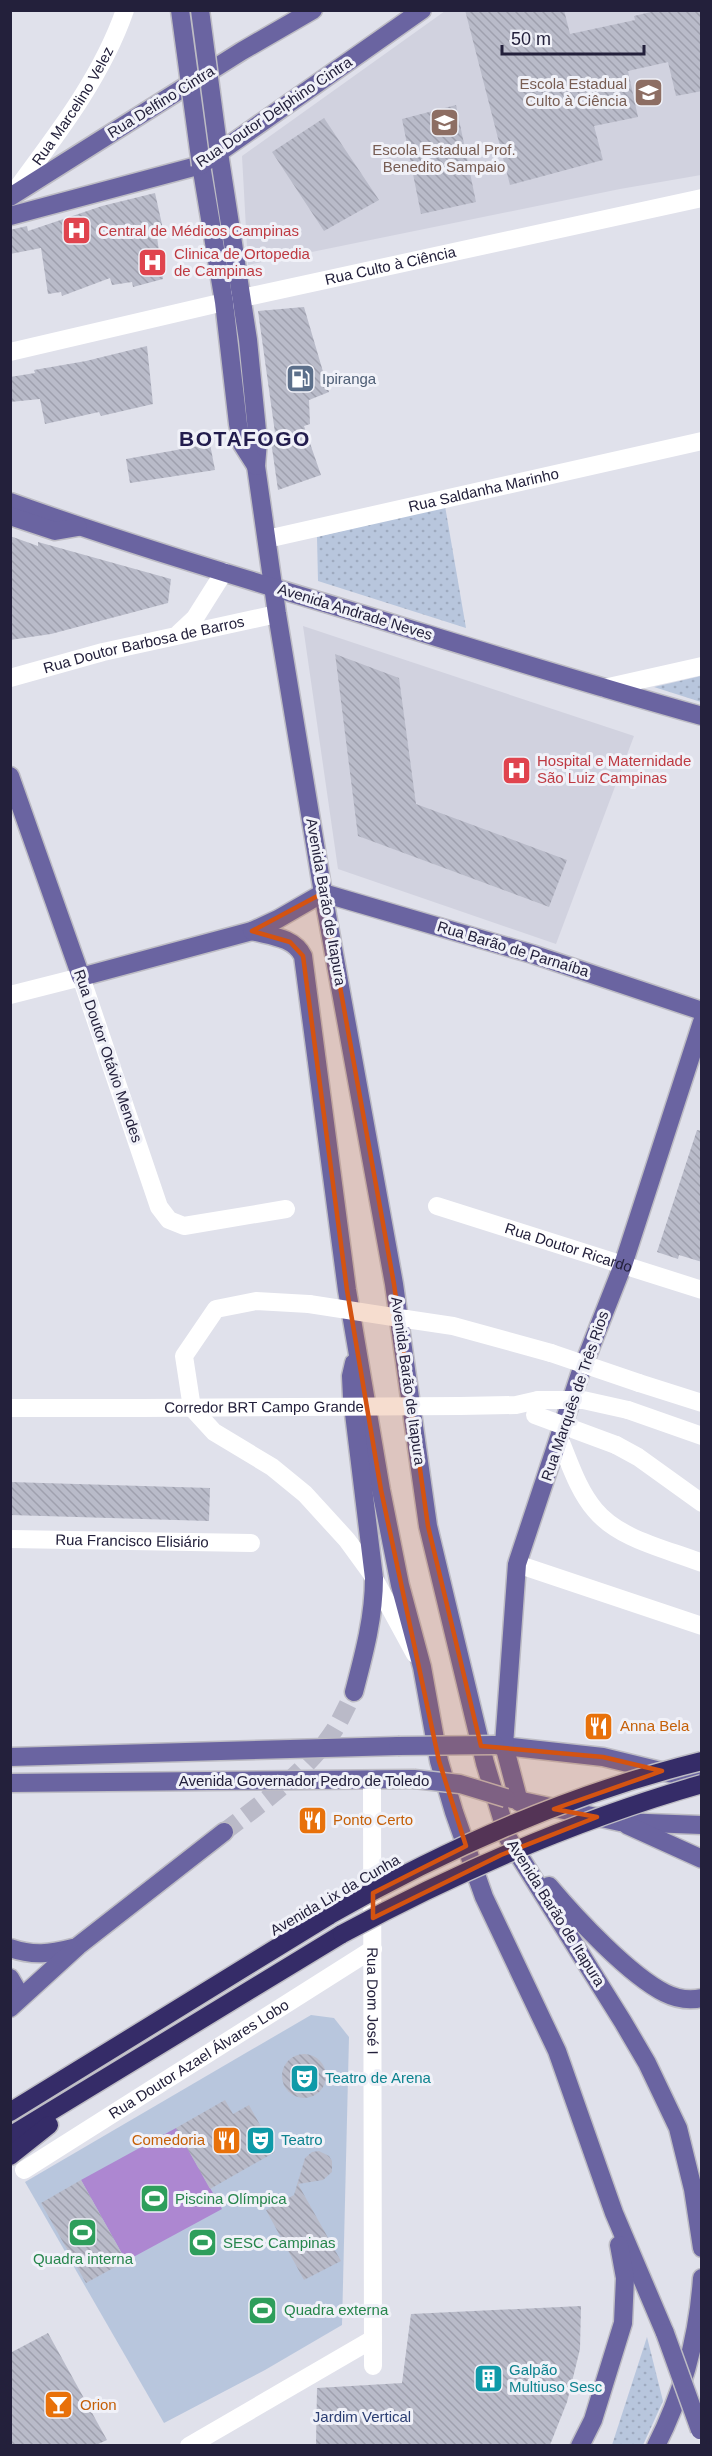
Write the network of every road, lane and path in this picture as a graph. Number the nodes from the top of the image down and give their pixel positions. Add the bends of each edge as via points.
1 (125, 10) edge
2 (180, 10) edge
3 (200, 10) edge
4 (313, 10) edge
5 (422, 10) edge
6 (219, 153) junction
7 (201, 165) junction
8 (10, 197) edge
9 (702, 198) edge
10 (10, 216) edge
11 (233, 300) junction
12 (10, 352) edge
13 (702, 441) edge
14 (10, 502) edge
15 (10, 516) edge
16 (79, 526) junction
17 (267, 539) junction
18 (224, 572) junction
19 (273, 587) junction
20 (277, 614) junction
21 (177, 634) junction
22 (702, 666) edge
23 (10, 678) edge
24 (604, 688) junction
25 (702, 716) edge
26 (10, 776) edge
27 (323, 893) junction
28 (252, 931) junction
29 (81, 977) junction
30 (10, 995) edge
31 (702, 1011) edge
32 (702, 1022) edge
33 (437, 1206) dead end
34 (286, 1209) dead end
35 (623, 1265) junction
36 (702, 1290) edge
37 (358, 1350) junction
38 (702, 1403) edge
39 (10, 1407) edge
40 (537, 1407) junction
41 (702, 1436) edge
42 (560, 1440) junction
43 (702, 1503) edge
44 (10, 1539) edge
45 (251, 1543) dead end
46 (702, 1563) edge
47 (517, 1564) junction
48 (374, 1578) junction
49 (702, 1626) edge
50 (422, 1667) junction
51 (354, 1692) tunnel mouth
52 (500, 1745) junction
53 (10, 1757) edge
54 (702, 1761) edge
55 (372, 1779) junction
56 (700, 1781) edge
57 (10, 1783) edge
58 (512, 1800) junction
59 (620, 1822) junction
60 (702, 1825) edge
61 (224, 1832) tunnel mouth
62 (508, 1838) junction
63 (702, 1859) edge
64 (78, 1946) junction
65 (10, 1948) edge
66 (373, 1949) junction
67 (10, 1978) edge
68 (702, 1998) edge
69 (16, 2002) edge
70 (144, 2053) junction
71 (10, 2112) edge
72 (10, 2136) edge
73 (10, 2156) edge
74 (24, 2170) dead end
75 (614, 2213) junction
76 (702, 2248) edge
77 (702, 2278) edge
78 (373, 2339) junction
79 (373, 2366) dead end
80 (701, 2432) edge
81 (189, 2445) edge
82 (580, 2445) edge
83 (656, 2445) edge

1 - 8 street, Rua Marcelino Velez via 86,91
2 - 7 main road, Avenida Barão de Itapura, bridge
3 - 6 main road, Avenida Barão de Itapura, bridge
4 - 8 main road, Rua Delfino Cintra
5 - 6 main road, Rua Doutor Delphino Cintra
6 - 7 main road, Rua Doutor Delphino Cintra
6 - 11 main road, Avenida Barão de Itapura
7 - 10 main road, Rua Doutor Delphino Cintra
7 - 11 main road, Avenida Barão de Itapura
9 - 11 street, Rua Culto à Ciência
11 - 12 street, Rua Culto à Ciência
11 - 17 main road, Avenida Barão de Itapura via 242,444 256,465
13 - 17 street, Rua Saldanha Marinho
14 - 16 main road, Avenida Andrade Neves
15 - 16 main road via 55,531
16 - 18 main road, Avenida Andrade Neves
17 - 19 main road, Avenida Barão de Itapura
18 - 19 main road, Avenida Andrade Neves
18 - 21 street via 195,618
19 - 20 main road, Avenida Barão de Itapura
19 - 24 main road, Avenida Andrade Neves
20 - 21 street, Rua Doutor Barbosa de Barros
20 - 27 main road, Avenida Barão de Itapura
21 - 23 street, Rua Doutor Barbosa de Barros
22 - 24 street
24 - 25 main road, Avenida Andrade Neves
26 - 29 main road, Rua Doutor Otávio Mendes
27 - 28 main road
27 - 31 main road, Rua Barão de Parnaíba via 532,954
27 - 62 main road, Avenida Barão de Itapura via 394,1284 428,1526 485,1763
28 - 29 main road
28 - 37 main road via 290,942 299,947 303,956
29 - 30 street
29 - 34 street, Rua Doutor Otávio Mendes via 159,1207 169,1220 184,1226
32 - 35 main road, Rua Marquês de Três Rios
33 - 35 street, Rua Doutor Ricardo
35 - 36 street, Rua Doutor Ricardo
35 - 42 main road, Rua Marquês de Três Rios via 580,1374
37 - 48 main road via 351,1376 352,1397
37 - 50 main road via 394,1558
38 - 48 street, bridge via 551,1353 453,1326 309,1304 256,1301 216,1309 184,1356 192,1408 214,1432 272,1467 305,1494
39 - 40 street, Corredor BRT Campo Grande, bridge
40 - 41 street, Corredor BRT Campo Grande, bridge via 583,1400 628,1410
40 - 43 street, bridge via 638,1457
42 - 46 street via 578,1483 596,1511 621,1532
42 - 47 main road, Rua Marquês de Três Rios
44 - 45 street, Rua Francisco Elisiário
47 - 49 street
47 - 52 main road, Rua Marquês de Três Rios
48 - 50 street
48 - 51 main road via 367,1641
50 - 75 main road via 439,1761 480,1886 557,2051
52 - 53 main road, Avenida Governador Pedro de Toledo, bridge
52 - 56 main road, Avenida Governador Pedro de Toledo via 603,1757
52 - 58 main road, Rua Marquês de Três Rios
54 - 71 highway, Avenida Lix da Cunha, bridge via 651,1773 497,1832 411,1872 330,1916
55 - 57 main road, Avenida Governador Pedro de Toledo
55 - 58 main road, Avenida Governador Pedro de Toledo, bridge via 460,1784
55 - 66 street, Rua Dom José I
56 - 70 highway, bridge via 501,1854 413,1896
58 - 59 main road, Avenida Governador Pedro de Toledo
59 - 60 main road, Avenida Governador Pedro de Toledo
59 - 63 main road
61 - 64 main road
62 - 68 main road via 562,1902 624,1963 666,1994 684,2000
62 - 76 main road, Avenida Barão de Itapura via 623,2022 665,2100 678,2128 693,2188
64 - 65 main road via 49,1954
64 - 69 main road
66 - 74 street, Rua Doutor Azael Álvares Lobo
66 - 78 street, Rua Dom José I
67 - 69 main road
70 - 72 highway
70 - 73 highway
75 - 80 main road, bridge via 665,2333
75 - 82 main road via 625,2278 623,2323 593,2420
77 - 83 main road via 700,2307 680,2392
78 - 79 street, Rua Dom José I
78 - 81 street

